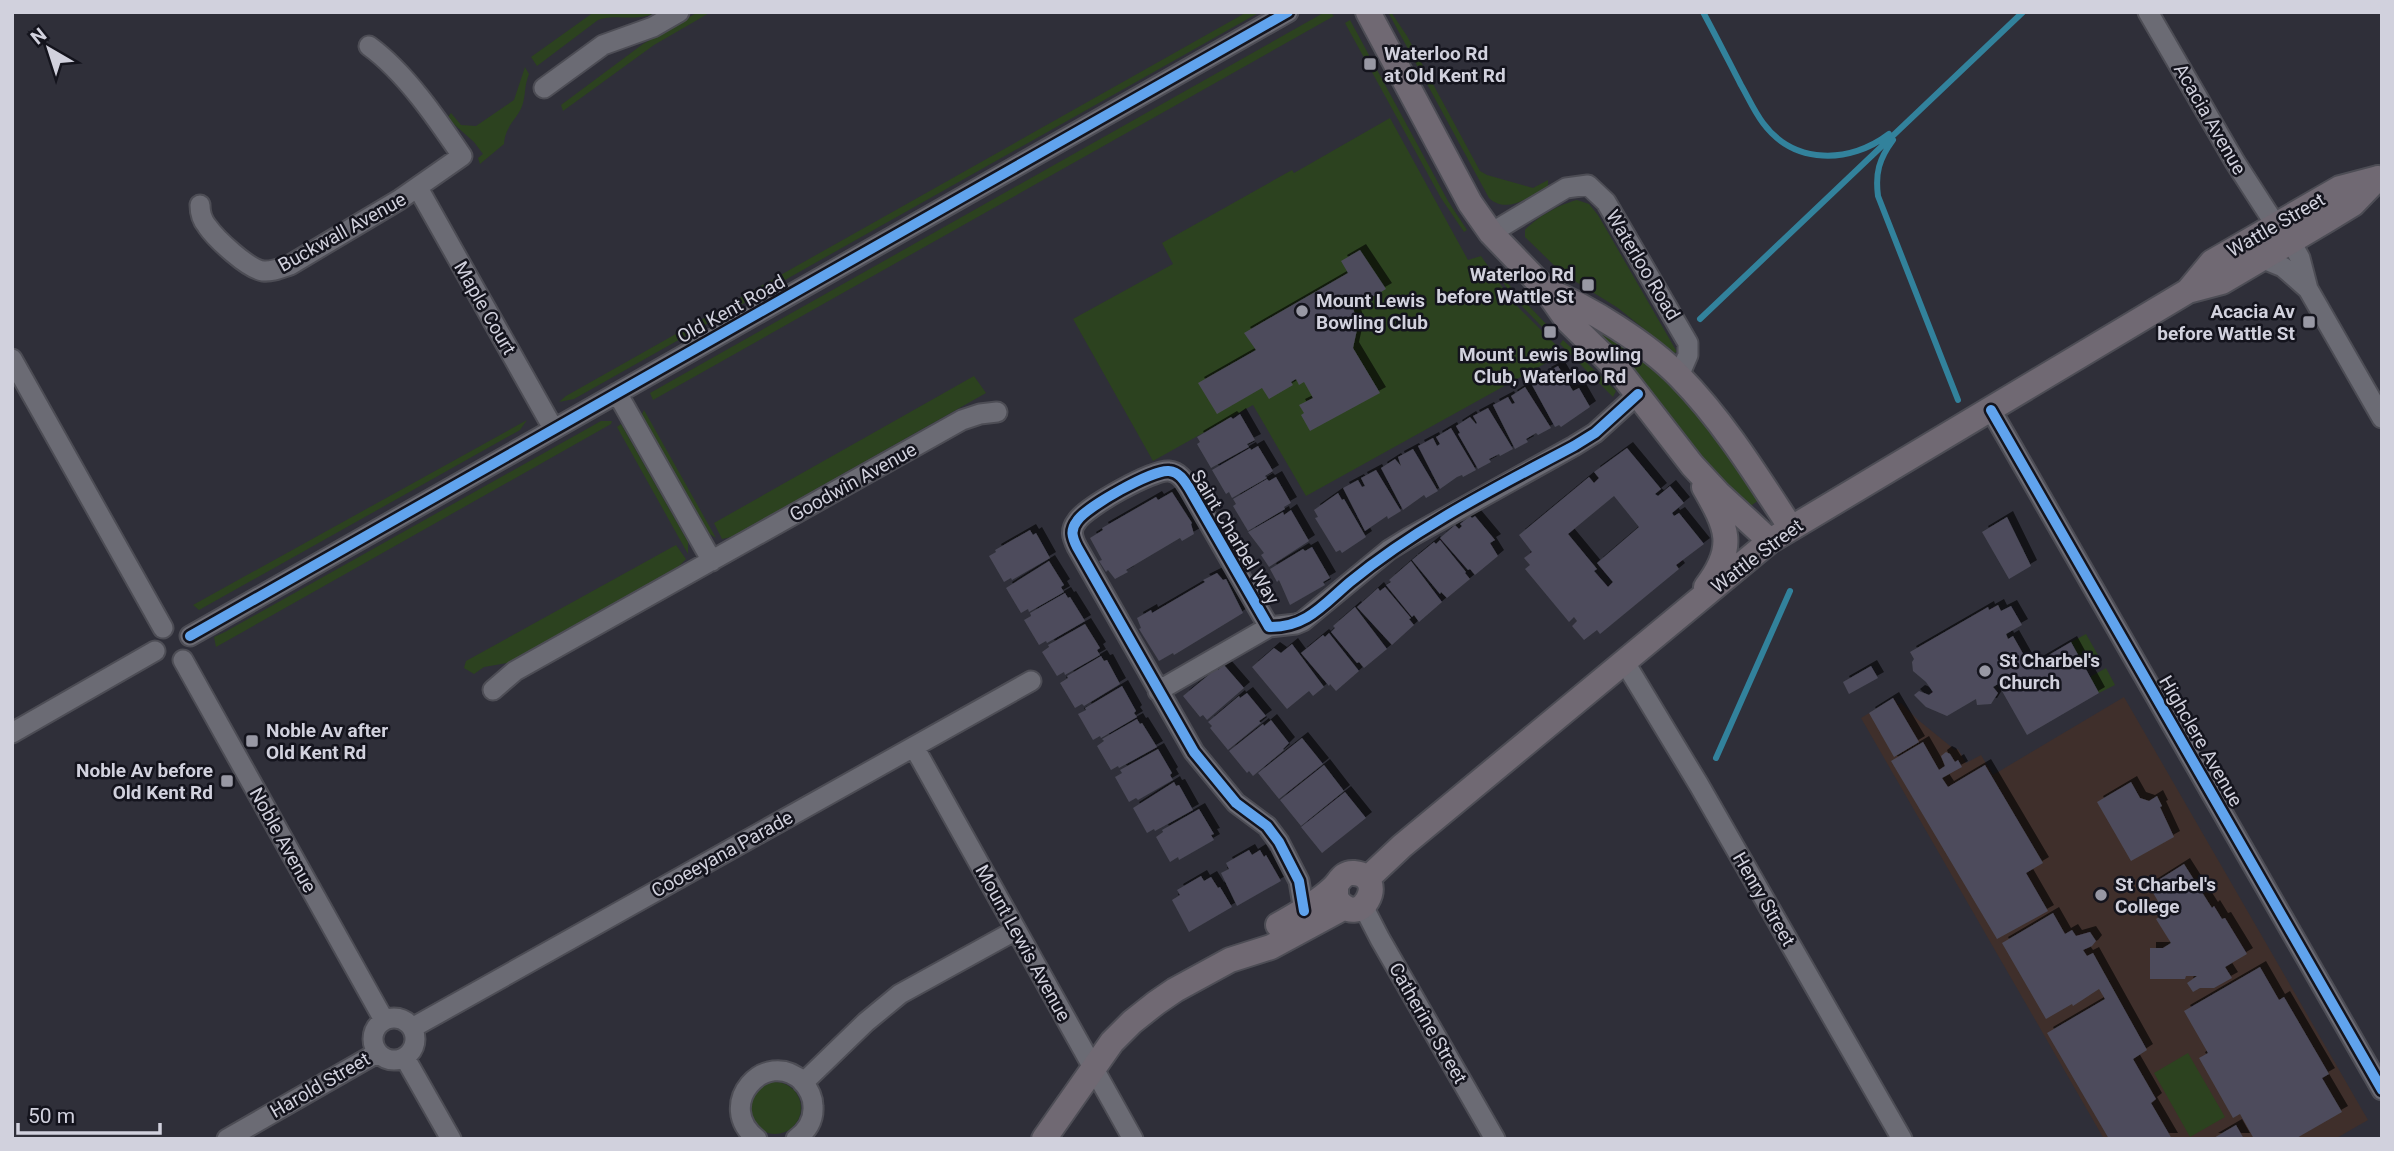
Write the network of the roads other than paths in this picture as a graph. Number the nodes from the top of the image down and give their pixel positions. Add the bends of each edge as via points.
1 (679, 12) edge
2 (1289, 12) edge
3 (1368, 12) edge
4 (2148, 12) edge
5 (369, 46) dead end
6 (544, 88) dead end
7 (2380, 177) edge
8 (418, 188) junction
9 (200, 205) dead end
10 (2283, 232) junction
11 (1491, 233) junction
12 (2261, 258) junction
13 (2308, 289) junction
14 (1546, 290) junction
15 (2188, 291) junction
16 (12, 359) edge
17 (1679, 376) junction
18 (617, 393) junction
19 (1638, 394) junction
20 (1990, 410) junction
21 (997, 412) dead end
22 (2382, 418) edge
23 (553, 428) junction
24 (1692, 464) junction
25 (1791, 528) junction
26 (1770, 541) junction
27 (712, 561) junction
28 (1692, 606) junction
29 (1269, 627) junction
30 (163, 628) junction
31 (190, 636) junction
32 (155, 651) junction
33 (183, 660) junction
34 (1624, 661) junction
35 (1031, 681) dead end
36 (493, 690) dead end
37 (1158, 691) junction
38 (12, 733) edge
39 (914, 747) junction
40 (1348, 900) junction
41 (1304, 911) junction
42 (1016, 930) junction
43 (1230, 960) junction
44 (384, 1020) junction
45 (412, 1028) junction
46 (377, 1053) junction
47 (404, 1058) junction
48 (1093, 1068) junction
49 (803, 1083) junction
50 (2382, 1090) edge
51 (227, 1139) edge
52 (451, 1139) edge
53 (757, 1139) edge
54 (796, 1139) edge
55 (1044, 1139) edge
56 (1133, 1139) edge
57 (1495, 1139) edge
58 (1902, 1139) edge

1 - 6 street via 595,50
2 - 18 street, Old Kent Road
3 - 11 main road
4 - 10 street, Acacia Avenue via 2230,153
5 - 8 street, Buckwall Avenue via 396,71 462,156
7 - 10 main road, Wattle Street via 2353,204
8 - 9 street, Buckwall Avenue via 290,265 267,271 249,265 214,233 203,220
8 - 23 street, Maple Court
10 - 12 main road, Wattle Street
10 - 13 street, Acacia Avenue via 2300,258
10 - 15 main road, Wattle Street via 2212,262
11 - 14 main road
11 - 17 street, Waterloo Road via 1566,188 1588,185 1606,202 1688,343
12 - 13 street, Acacia Avenue via 2283,267
12 - 15 main road, Wattle Street via 2222,282
13 - 22 street, Acacia Avenue
14 - 17 main road via 1575,301 1619,329
14 - 19 main road via 1567,320
15 - 20 main road, Wattle Street
16 - 30 street
17 - 25 main road via 1735,444
18 - 23 street, Old Kent Road
18 - 27 street
19 - 24 main road
19 - 29 street, Saint Charbel Way via 1595,433 1400,543 1303,621
20 - 25 main road, Wattle Street
20 - 50 street, Highclere Avenue
21 - 27 street, Goodwin Avenue via 961,420
23 - 31 street, Old Kent Road
24 - 26 main road
24 - 28 main road via 1727,543 1717,570
25 - 26 main road, Wattle Street
26 - 28 main road, Wattle Street
27 - 36 street, Goodwin Avenue via 514,671
28 - 34 main road, Wattle Street
29 - 37 street
29 - 37 street, Saint Charbel Way via 1177,473 1153,473 1090,509 1076,522 1073,538
30 - 31 street via 175,625
30 - 32 street via 155,635
31 - 33 street via 190,652
32 - 33 street via 167,662
32 - 38 street
33 - 44 street, Noble Avenue
34 - 40 main road, Wattle Street via 1402,846 1367,879 1370,896
34 - 58 street, Henry Street
35 - 39 street, Cooeeyana Parade
37 - 41 street, Saint Charbel Way via 1209,773 1279,842 1299,881
39 - 42 street, Mount Lewis Avenue
39 - 45 street, Cooeeyana Parade
40 - 41 main road
40 - 43 main road via 1271,947
40 - 57 street, Catherine Street via 1380,939
41 - 43 main road via 1255,938
42 - 48 street, Mount Lewis Avenue
42 - 49 street via 900,994
43 - 48 main road via 1175,990 1132,1022
44 - 45 street via 396,1018
44 - 46 street via 373,1035
45 - 47 street via 415,1041
46 - 47 street via 393,1060
46 - 51 street, Harold Street
47 - 52 street
48 - 55 main road
48 - 56 street, Mount Lewis Avenue
49 - 53 street via 776,1071 749,1084 740,1112 746,1129
49 - 54 street via 813,1111 807,1128

